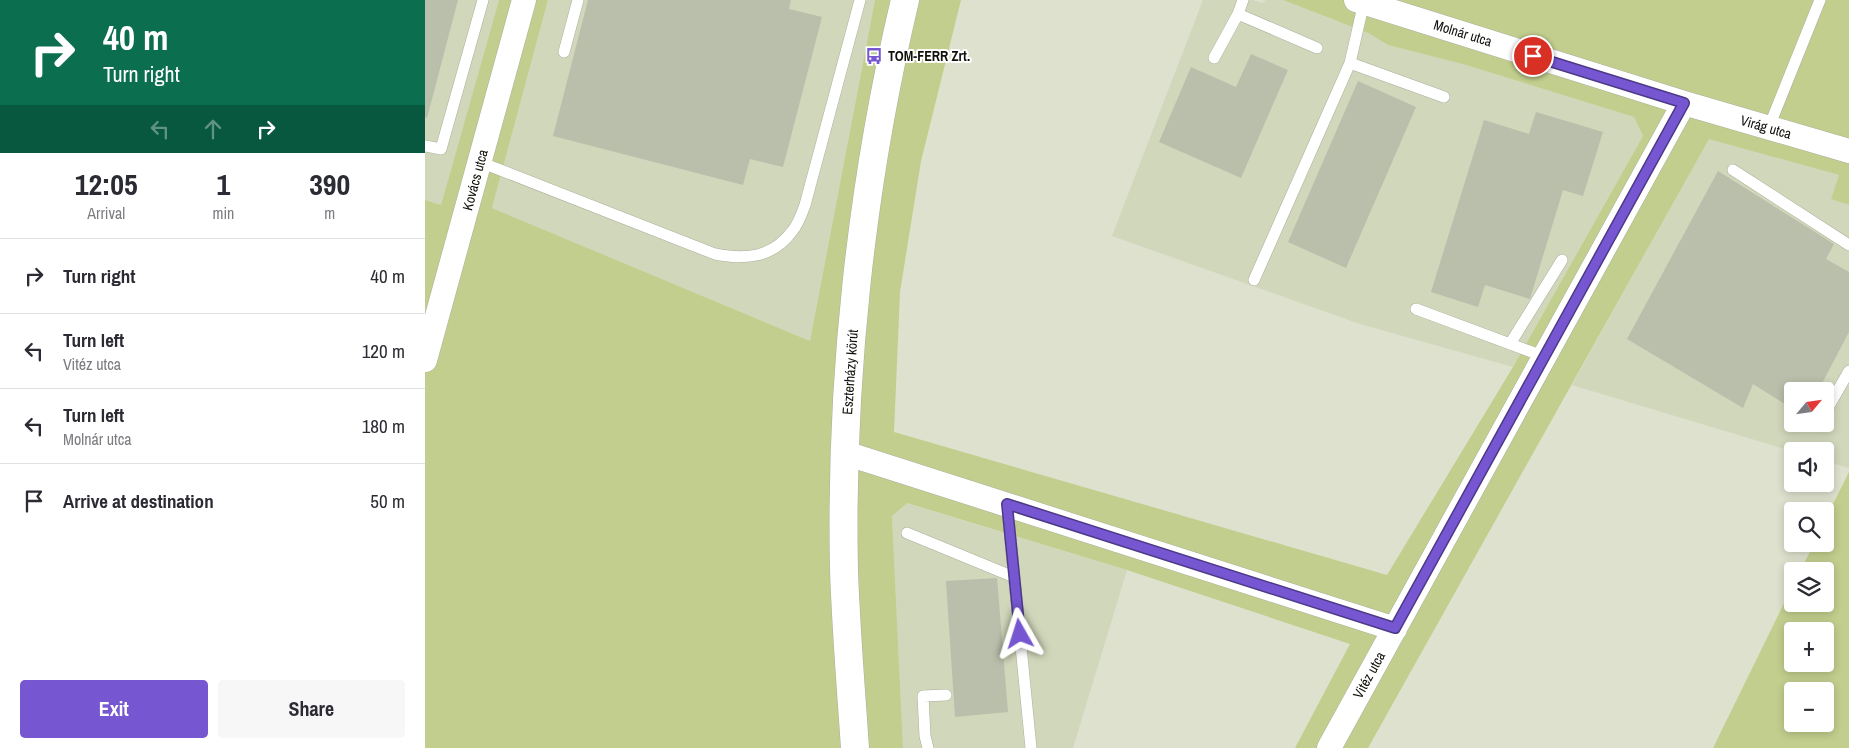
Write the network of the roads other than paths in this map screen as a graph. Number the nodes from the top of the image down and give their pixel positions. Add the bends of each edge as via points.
1 (483, 0) edge
2 (524, 0) edge
3 (578, 0) edge
4 (859, 0) edge
5 (905, 0) edge
6 (1243, 0) edge
7 (1820, 0) edge
8 (1360, 1) edge
9 (1238, 14) junction
10 (1317, 48) dead end
11 (564, 52) dead end
12 (1214, 58) dead end
13 (1349, 64) junction
14 (1444, 97) dead end
15 (1684, 103) junction
16 (1769, 128) junction
17 (425, 146) edge
18 (1849, 151) edge
19 (479, 162) junction
20 (1733, 170) dead end
21 (1849, 244) edge
22 (1562, 260) dead end
23 (1254, 280) dead end
24 (1416, 309) dead end
25 (1510, 344) junction
26 (1545, 357) junction
27 (425, 360) edge
28 (1849, 371) edge
29 (1834, 397) edge
30 (845, 453) junction
31 (1007, 504) junction
32 (907, 533) dead end
33 (1014, 577) junction
34 (1395, 628) junction
35 (946, 695) dead end
36 (855, 748) edge
37 (928, 748) edge
38 (1031, 748) edge
39 (1329, 748) edge

1 - 17 lane via 441,149
2 - 19 street, Kovács utca
3 - 11 lane
4 - 19 lane via 805,205 795,229 785,240 761,255 744,258 715,254
5 - 30 street, Eszterházy körút via 869,184 856,294
6 - 9 lane
7 - 16 lane
8 - 13 lane
8 - 15 street, Molnár utca
9 - 10 lane
9 - 12 lane
13 - 14 lane
13 - 23 lane
15 - 16 street, Virág utca
15 - 26 street, Vitéz utca
16 - 18 street, Virág utca
19 - 27 street, Kovács utca
20 - 21 lane
22 - 25 lane
24 - 25 lane
25 - 26 lane
26 - 34 street, Vitéz utca
28 - 29 lane
30 - 31 street
30 - 36 street, Eszterházy körút via 844,570
31 - 33 lane
31 - 34 street
32 - 33 lane
33 - 38 lane
34 - 39 street, Vitéz utca
35 - 37 lane via 923,696

